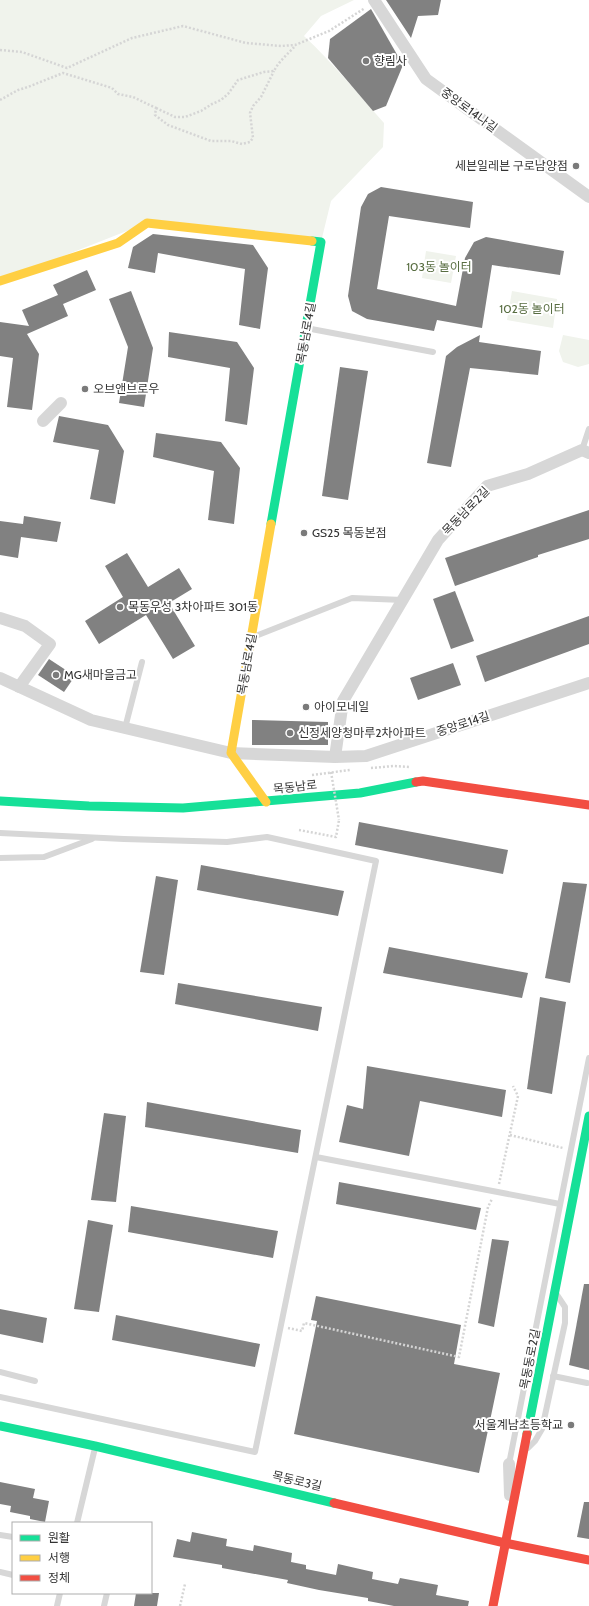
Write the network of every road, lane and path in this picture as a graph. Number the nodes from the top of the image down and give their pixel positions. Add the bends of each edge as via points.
1 (375, 2) edge
2 (295, 45) junction
3 (0, 50) edge
4 (67, 68) junction
5 (274, 71) junction
6 (63, 73) junction
7 (0, 100) edge
8 (156, 108) junction
9 (589, 197) edge
10 (0, 281) edge
11 (306, 328) junction
12 (432, 352) dead end
13 (61, 403) dead end
14 (43, 421) dead end
15 (589, 429) edge
16 (585, 451) edge
17 (403, 600) junction
18 (0, 618) edge
19 (252, 637) junction
20 (142, 662) dead end
21 (0, 678) edge
22 (589, 683) edge
23 (19, 687) junction
24 (125, 728) junction
25 (231, 753) junction
26 (336, 757) junction
27 (312, 775) dead end
28 (0, 801) edge
29 (266, 802) junction
30 (589, 805) edge
31 (300, 830) dead end
32 (0, 833) edge
33 (96, 838) junction
34 (0, 858) edge
35 (589, 1058) edge
36 (513, 1086) dead end
37 (589, 1116) edge
38 (510, 1135) junction
39 (552, 1145) dead end
40 (316, 1157) junction
41 (496, 1192) junction
42 (560, 1204) junction
43 (555, 1292) junction
44 (281, 1326) junction
45 (0, 1372) edge
46 (554, 1376) junction
47 (35, 1382) dead end
48 (587, 1383) dead end
49 (0, 1397) edge
50 (0, 1426) edge
51 (95, 1446) junction
52 (523, 1454) junction
53 (509, 1464) joint
54 (510, 1516) junction
55 (77, 1522) edge
56 (0, 1535) edge
57 (12, 1537) edge
58 (505, 1542) junction
59 (589, 1560) edge
60 (0, 1572) edge
61 (12, 1574) edge
62 (185, 1584) dead end
63 (60, 1594) edge
64 (107, 1594) edge
65 (57, 1606) edge
66 (104, 1606) edge
67 (180, 1606) edge
68 (493, 1606) edge

1 - 2 path via 329,31
1 - 9 street, 중앙로14나길 via 426,79
2 - 4 path via 246,43 184,26 132,38
2 - 5 path
3 - 4 path via 22,52
4 - 6 path
5 - 8 path via 238,80 228,94 201,112 175,117
5 - 8 path via 262,97 250,113 253,138 250,142 242,144 211,141 168,125 155,115
6 - 7 path via 18,90
6 - 8 path via 112,88 118,94 133,97
10 - 11 street, 목동남로4길 via 118,244 147,223 322,242
11 - 12 lane
11 - 19 street, 목동남로4길
13 - 14 street
15 - 16 lane, 목동남로2길
16 - 17 street, 목동남로2길 via 528,474 487,486 438,540
17 - 19 lane via 352,598
17 - 26 street, 목동남로2길 via 343,701
18 - 23 street via 25,626 50,644
19 - 25 street, 목동남로4길
20 - 24 lane
21 - 23 street
22 - 26 street, 중앙로14길 via 366,756
23 - 24 street via 91,720
24 - 25 street
25 - 26 street
25 - 29 street
27 - 31 path, bridge via 331,772 339,820 336,837
28 - 29 street, 목동남로 via 183,808
29 - 30 street, 목동남로 via 360,793 423,781
32 - 33 lane
33 - 34 lane via 44,857
33 - 40 lane via 227,842 267,838 376,862
35 - 42 lane, bridge
36 - 38 path via 518,1096
37 - 43 street, 목동동로2길
38 - 39 path
38 - 41 path
40 - 41 lane
40 - 44 lane
41 - 42 lane
41 - 44 path via 488,1207 459,1357 304,1323 302,1331
42 - 53 lane, bridge
43 - 46 lane via 565,1307 565,1323
43 - 52 street, 목동동로2길
44 - 49 lane via 255,1452
45 - 47 lane
46 - 48 lane
46 - 52 lane via 542,1429
50 - 51 street, 목동로3길
51 - 55 lane
51 - 58 street, 목동로3길
52 - 54 street, 목동동로2길
53 - 54 street
54 - 58 street, 목동동로2길
56 - 57 lane
58 - 59 street, 목동로3길
58 - 68 street, 목동동로2길
60 - 61 lane
62 - 67 path
63 - 65 lane
64 - 66 lane

